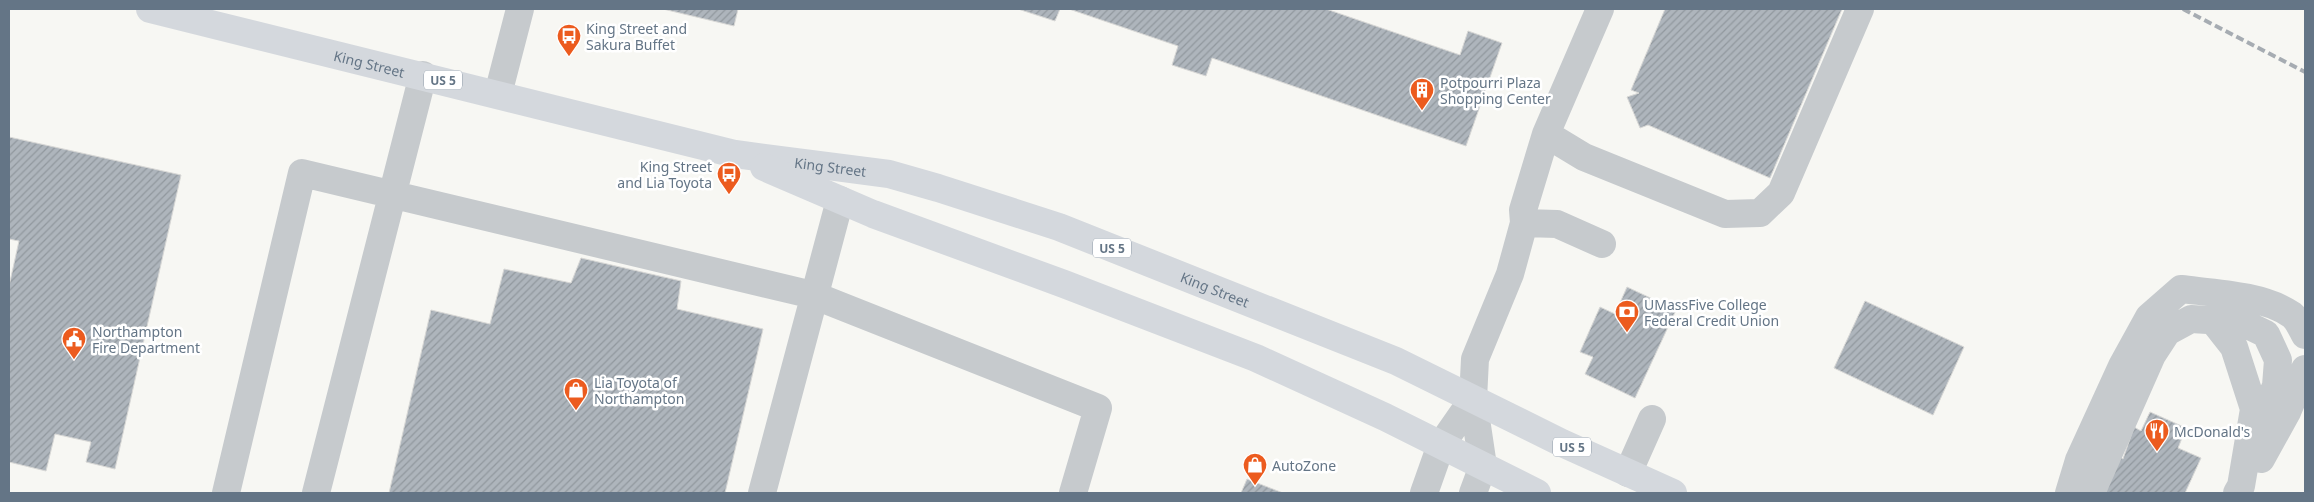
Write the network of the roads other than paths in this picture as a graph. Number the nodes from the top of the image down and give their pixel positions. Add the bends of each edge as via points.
1 (150, 9) edge
2 (520, 9) edge
3 (1600, 9) edge
4 (1860, 9) edge
5 (423, 75) junction
6 (498, 94) junction
7 (1546, 134) junction
8 (735, 154) junction
9 (392, 193) junction
10 (840, 200) junction
11 (1524, 223) junction
12 (1602, 244) dead end
13 (814, 295) junction
14 (2212, 319) junction
15 (2305, 335) edge
16 (2305, 369) edge
17 (1473, 399) junction
18 (1652, 419) dead end
19 (1441, 445) junction
20 (2247, 454) junction
21 (1483, 466) junction
22 (1628, 473) junction
23 (2239, 490) edge
24 (226, 493) edge
25 (316, 493) edge
26 (762, 493) edge
27 (1073, 493) edge
28 (1424, 493) edge
29 (1473, 493) edge
30 (1537, 493) edge
31 (1673, 493) edge
32 (2069, 493) edge
33 (2091, 493) edge

1 - 5 main road, King Street / US 5
2 - 6 lane
3 - 7 lane
4 - 7 lane via 1781,193 1760,214 1725,214 1584,157
5 - 6 main road, King Street / US 5
5 - 9 lane
6 - 8 main road, King Street / US 5
7 - 11 lane via 1523,210
8 - 10 main road, King Street / US 5
8 - 17 main road, King Street / US 5 via 889,174 1050,224 1396,361
9 - 13 lane
9 - 24 lane via 302,173
9 - 25 lane
10 - 13 lane
10 - 19 main road, King Street / US 5 via 1248,355
11 - 12 lane via 1557,224
11 - 17 lane via 1510,274 1475,360
13 - 26 lane
13 - 27 lane via 1098,408
14 - 20 lane via 2234,347 2254,409
14 - 20 lane via 2240,322 2266,334 2278,360 2276,386
14 - 33 lane via 2191,318 2167,332 2152,355
15 - 32 lane via 2293,316 2268,304 2228,294 2181,289 2149,317 2122,366 2079,460
16 - 23 lane via 2268,449
17 - 19 lane
17 - 21 lane
17 - 22 main road, King Street / US 5
18 - 22 lane
19 - 21 main road, King Street / US 5
19 - 28 lane
20 - 23 lane
21 - 29 lane
21 - 30 main road, King Street / US 5
22 - 31 main road, King Street / US 5

